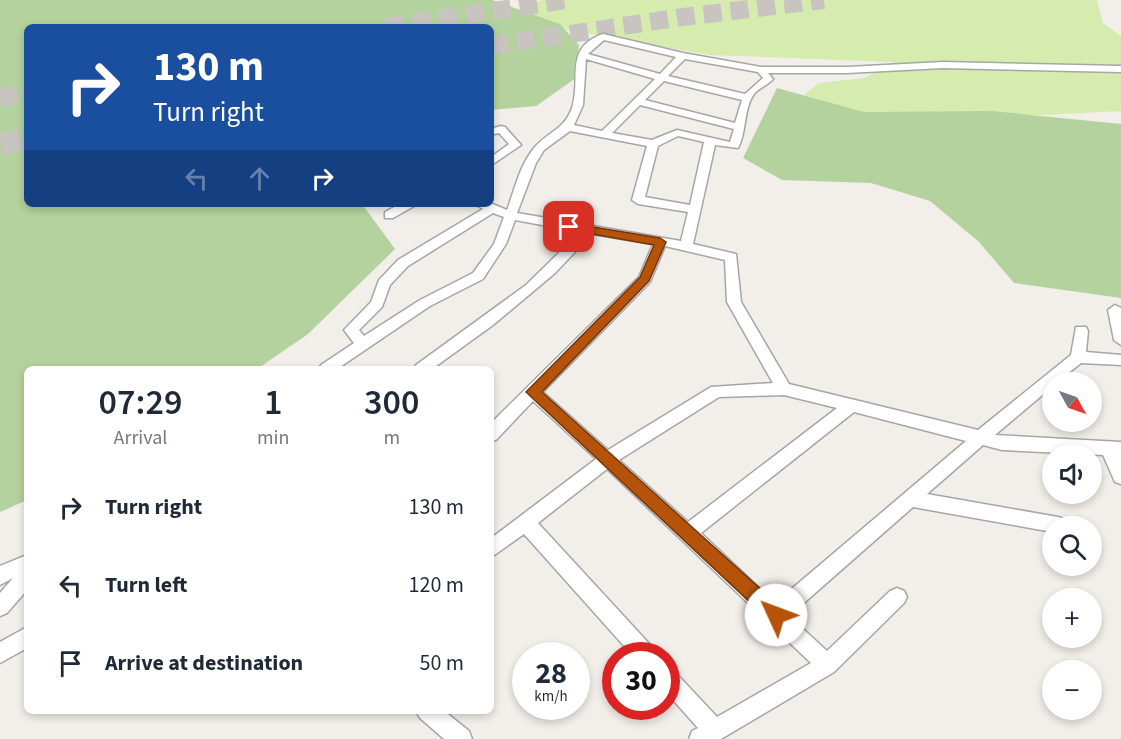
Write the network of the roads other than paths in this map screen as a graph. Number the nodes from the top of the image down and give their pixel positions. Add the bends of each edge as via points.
1 (582, 55) junction
2 (683, 56) junction
3 (1121, 69) edge
4 (761, 70) junction
5 (714, 75) junction
6 (660, 77) junction
7 (748, 98) junction
8 (636, 101) junction
9 (568, 127) junction
10 (741, 128) junction
11 (494, 131) edge
12 (606, 133) junction
13 (710, 141) junction
14 (653, 144) junction
15 (494, 160) edge
16 (405, 207) edge
17 (485, 207) edge
18 (489, 207) edge
19 (695, 209) junction
20 (388, 215) dead end
21 (512, 216) junction
22 (588, 230) junction
23 (660, 242) junction
24 (686, 246) junction
25 (1115, 310) dead end
26 (1081, 331) dead end
27 (1121, 340) edge
28 (363, 345) junction
29 (1078, 357) junction
30 (1121, 360) edge
31 (331, 366) edge
32 (425, 366) edge
33 (784, 389) junction
34 (533, 392) junction
35 (851, 406) junction
36 (494, 431) edge
37 (980, 438) junction
38 (1115, 449) edge
39 (608, 459) junction
40 (1121, 477) edge
41 (910, 499) junction
42 (525, 522) junction
43 (1042, 522) edge
44 (688, 532) junction
45 (494, 547) edge
46 (24, 564) edge
47 (0, 576) edge
48 (24, 579) edge
49 (897, 597) dead end
50 (0, 607) edge
51 (776, 615) junction
52 (24, 639) edge
53 (634, 642) edge
54 (0, 653) edge
55 (827, 665) junction
56 (680, 696) edge
57 (431, 714) edge
58 (707, 734) edge
59 (461, 739) edge

1 - 2 street via 603,37
1 - 6 street
1 - 9 street via 578,106
2 - 5 street
2 - 6 street
3 - 4 street via 942,65
4 - 5 street
4 - 7 street via 768,79
5 - 6 street
5 - 7 street
6 - 8 street
7 - 10 street via 741,114
8 - 10 street
8 - 12 street
9 - 12 street
9 - 21 street via 540,148 530,163
10 - 13 street via 734,146
11 - 15 street via 501,129 516,145
12 - 14 street
13 - 14 street via 677,133
13 - 19 street
14 - 19 street via 638,200
16 - 20 street
17 - 28 street via 403,263 384,283 377,304 351,330
18 - 21 street
19 - 24 street
21 - 22 street
21 - 28 street via 500,244 478,276 425,303
22 - 23 street
22 - 32 street via 537,285
23 - 24 street
23 - 34 street via 645,279
24 - 33 street via 731,257 734,302
25 - 27 street
26 - 29 street
28 - 31 street
29 - 30 street
29 - 37 street
33 - 35 street
33 - 39 street via 716,391
34 - 36 street
34 - 39 street
35 - 37 street
35 - 44 street
37 - 38 street via 1002,443
37 - 41 street
38 - 40 street
39 - 42 street
39 - 44 street
41 - 43 street
41 - 51 street
42 - 45 street
42 - 53 street
44 - 51 street
46 - 47 street
48 - 50 street
49 - 55 street
51 - 55 street
52 - 54 street
55 - 58 street
56 - 58 street
57 - 59 street

